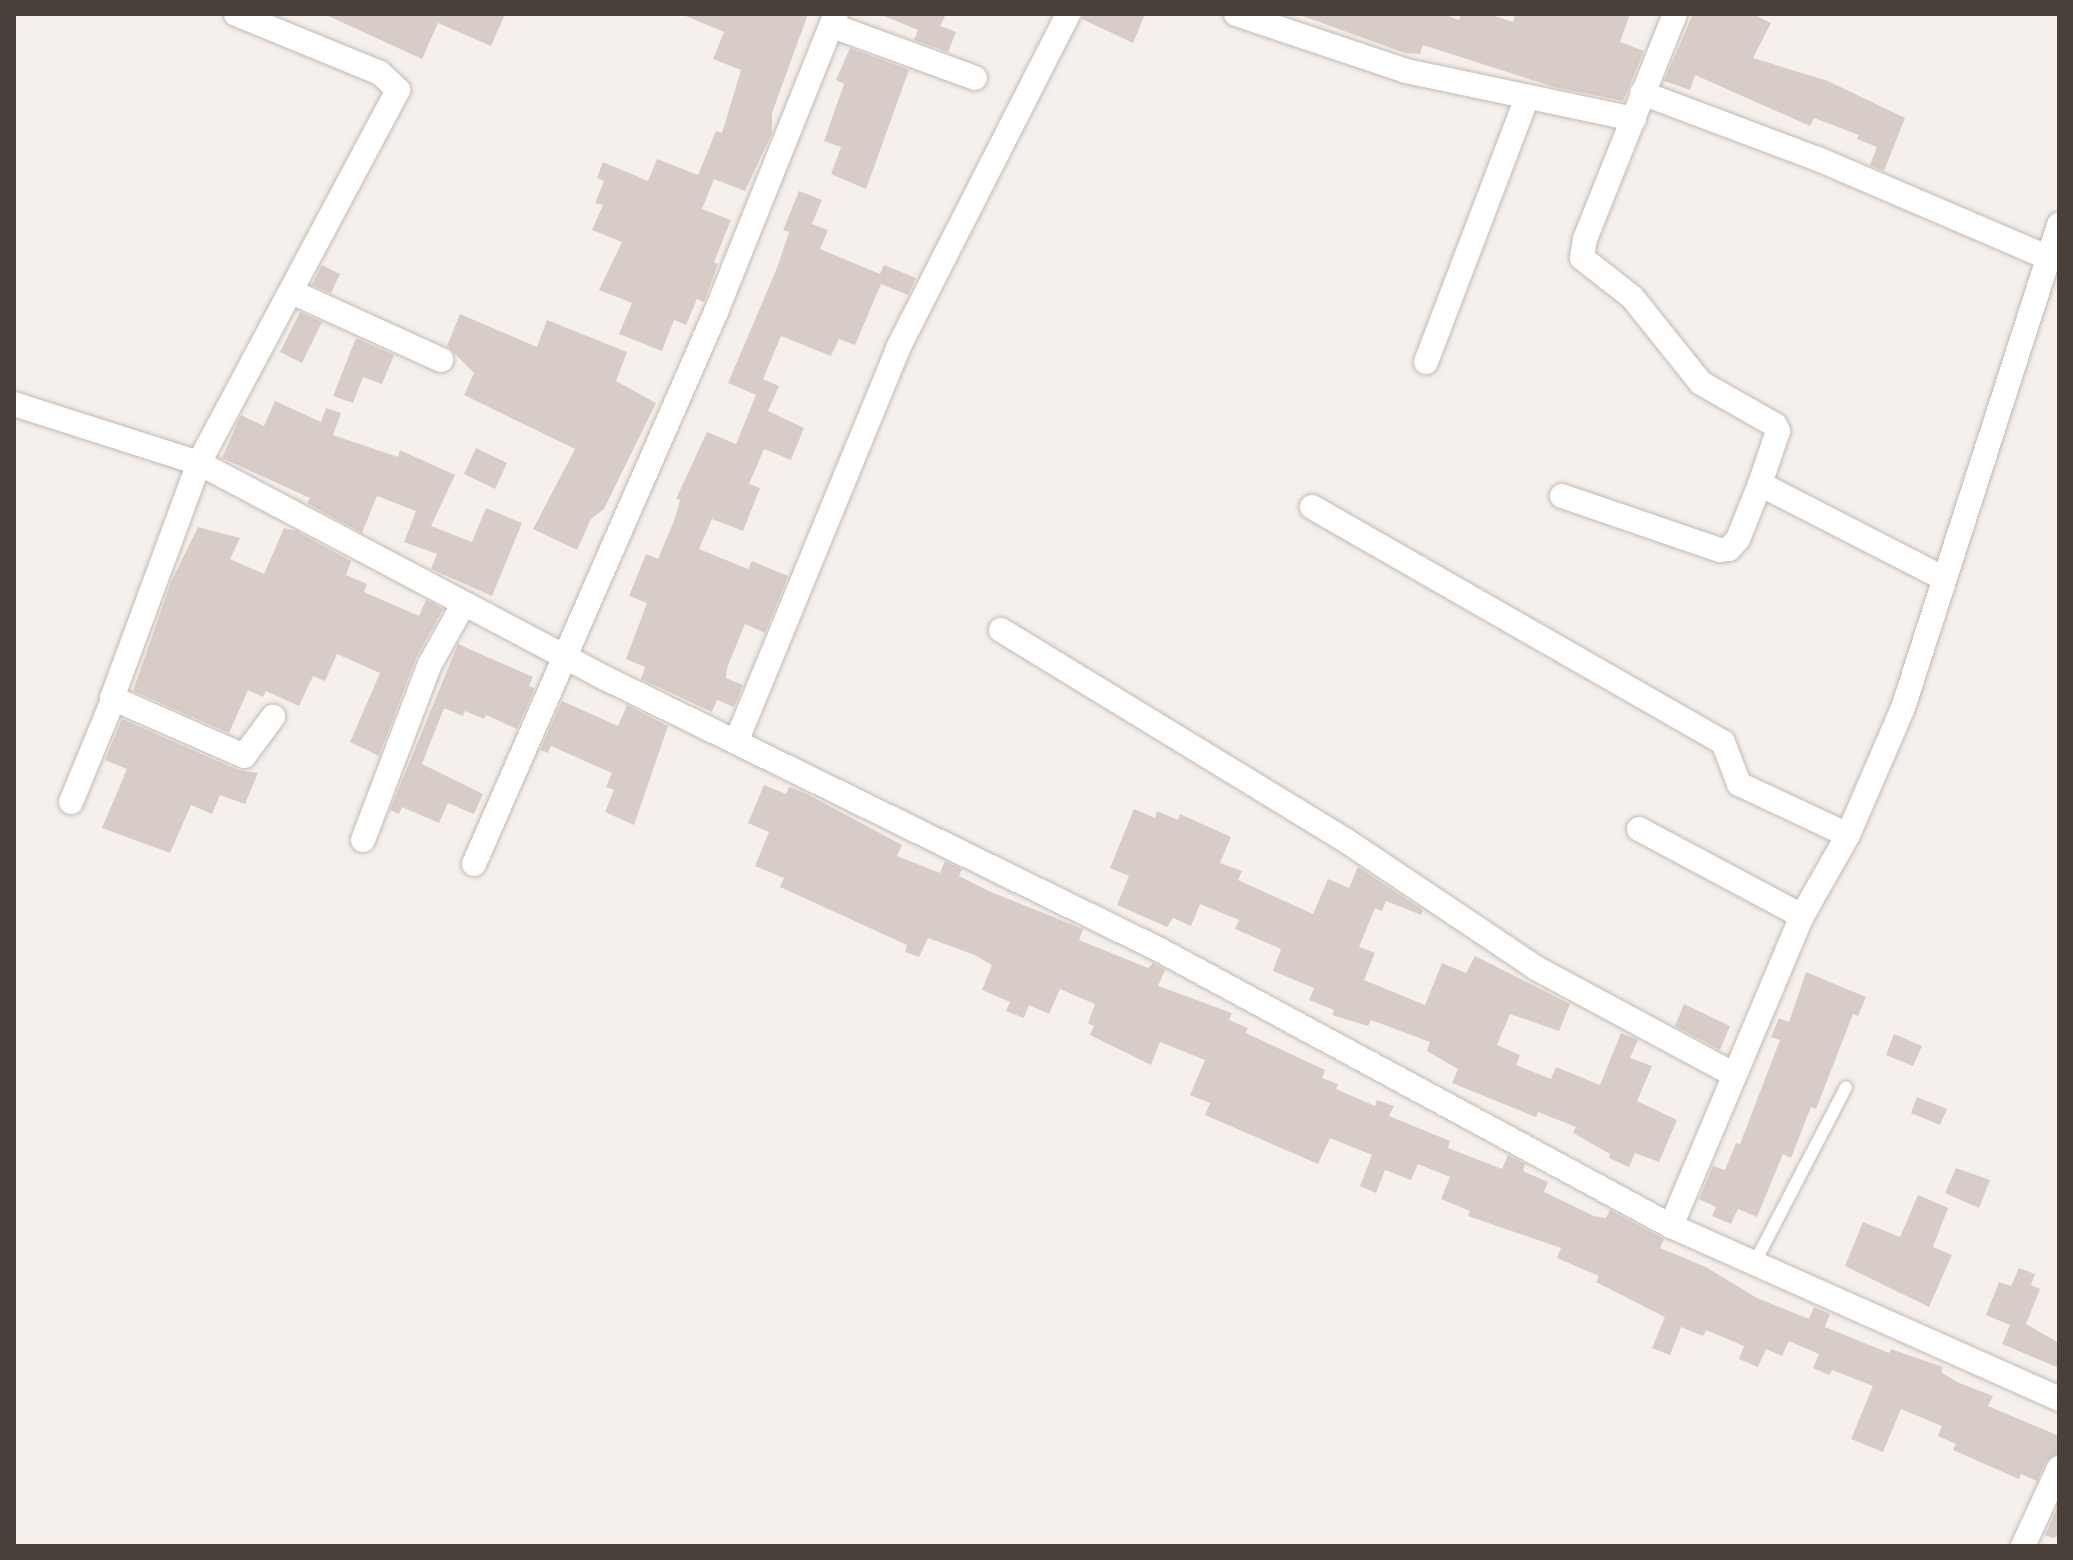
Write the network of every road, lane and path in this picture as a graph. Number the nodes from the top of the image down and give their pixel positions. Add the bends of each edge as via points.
1 (236, 14) edge
2 (1068, 14) edge
3 (1236, 14) edge
4 (1675, 14) edge
5 (835, 20) edge
6 (975, 78) dead end
7 (1642, 93) junction
8 (1527, 97) junction
9 (1634, 119) junction
10 (2059, 225) edge
11 (2049, 258) junction
12 (292, 292) junction
13 (441, 360) dead end
14 (1426, 362) dead end
15 (14, 404) edge
16 (199, 463) junction
17 (1760, 484) junction
18 (1562, 496) dead end
19 (1312, 507) dead end
20 (1943, 578) junction
21 (463, 605) junction
22 (1001, 630) dead end
23 (563, 655) junction
24 (113, 700) junction
25 (273, 717) dead end
26 (736, 742) junction
27 (71, 802) dead end
28 (1639, 829) dead end
29 (1848, 835) junction
30 (363, 840) dead end
31 (474, 864) dead end
32 (1802, 916) junction
33 (1733, 1074) junction
34 (1846, 1087) dead end
35 (1671, 1226) junction
36 (1755, 1262) junction
37 (2059, 1399) edge
38 (2059, 1468) edge
39 (2023, 1546) edge

1 - 12 street via 380,73 398,90
2 - 26 street via 898,348
3 - 8 street via 1346,55
4 - 7 street
5 - 6 street
5 - 23 street via 716,312
7 - 9 street
7 - 11 street via 1818,159
8 - 9 street
8 - 14 street
9 - 17 street via 1582,258 1632,297 1701,383 1775,425 1778,431
10 - 11 street
11 - 20 street
12 - 13 street
12 - 16 street
15 - 16 street
16 - 21 street
16 - 24 street
17 - 18 street via 1738,539 1720,550
17 - 20 street
19 - 29 street via 1723,742 1739,784
20 - 29 street via 1903,708
21 - 23 street
21 - 30 street via 430,664
22 - 33 street via 1345,840 1536,968
23 - 26 street
23 - 31 street
24 - 25 street via 244,756
24 - 27 street
26 - 35 street via 1158,949
28 - 32 street
29 - 32 street
32 - 33 street
33 - 35 street
34 - 36 lane
35 - 36 street
36 - 37 street
38 - 39 street

